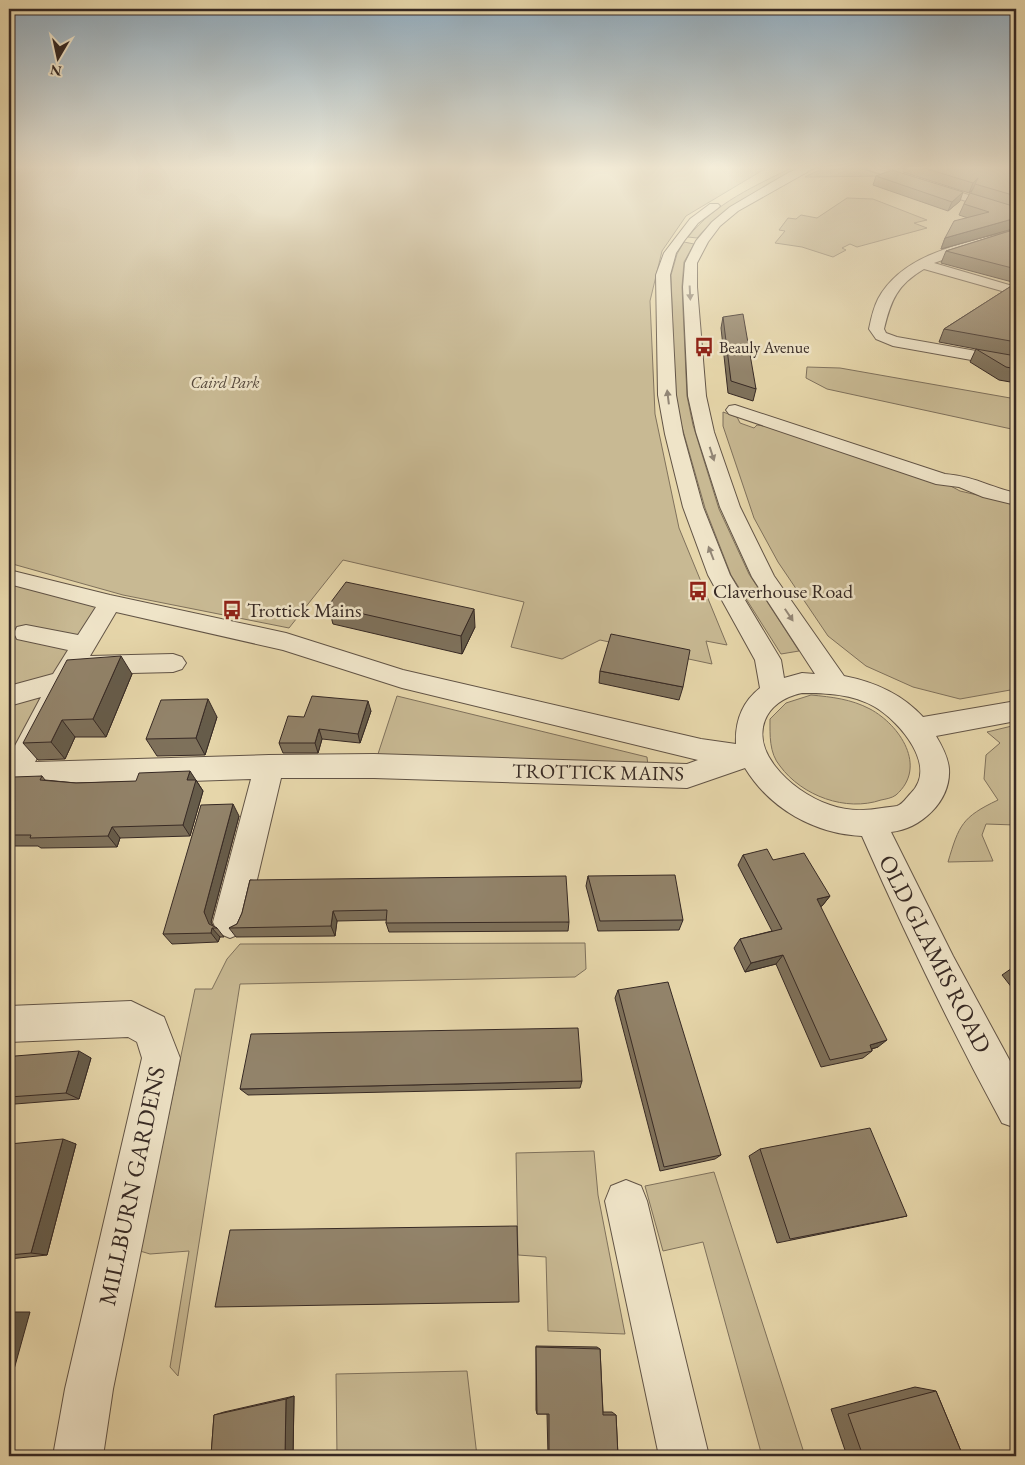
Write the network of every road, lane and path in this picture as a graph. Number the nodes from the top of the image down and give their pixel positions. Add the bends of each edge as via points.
1 (682, 235) edge
2 (707, 235) edge
3 (1011, 235) edge
4 (679, 239) junction
5 (702, 241) junction
6 (922, 264) junction
7 (1016, 291) edge
8 (1016, 363) edge
9 (746, 417) dead end
10 (1016, 499) edge
11 (9, 577) edge
12 (110, 603) junction
13 (26, 633) dead end
14 (84, 646) junction
15 (173, 663) dead end
16 (66, 674) junction
17 (835, 683) junction
18 (774, 692) junction
19 (9, 696) edge
20 (1016, 711) edge
21 (918, 730) junction
22 (749, 757) junction
23 (268, 767) junction
24 (12, 775) edge
25 (872, 823) junction
26 (230, 922) dead end
27 (9, 1024) edge
28 (1016, 1109) edge
29 (626, 1201) dead end
30 (78, 1456) edge
31 (684, 1456) edge

1 - 4 street
2 - 5 street
3 - 6 street via 941,255
4 - 5 street
18 -> 4 street via 768,660 716,567 693,507 674,434 667,395 663,275 670,253
5 -> 17 street via 692,262 690,287 697,396 705,432 730,507 763,577
6 - 7 street
6 - 8 street via 900,280 886,296 876,329 882,336 893,341
9 - 10 street via 943,480 962,481 990,493
11 - 12 street
12 - 14 street, TROTTICK MAINS
12 - 22 street via 286,642 402,679 701,750
13 - 14 street
14 - 16 street, TROTTICK MAINS
15 - 16 street via 117,663
16 - 19 street
16 - 24 street, TROTTICK MAINS
17 - 18 street via 802,683
17 - 21 street via 864,691 894,707
18 - 22 street via 759,704 750,719
20 - 21 street
21 - 25 street via 932,753 935,778 926,800 905,816
22 - 23 street, TROTTICK MAINS via 687,776 374,766
22 - 25 street via 779,790 804,807 836,820
23 - 24 street, TROTTICK MAINS
23 - 26 street
25 - 28 street, OLD GLAMIS ROAD via 901,889
27 - 30 street, MILLBURN GARDENS via 131,1019 152,1030 160,1058 91,1379
29 - 31 street

